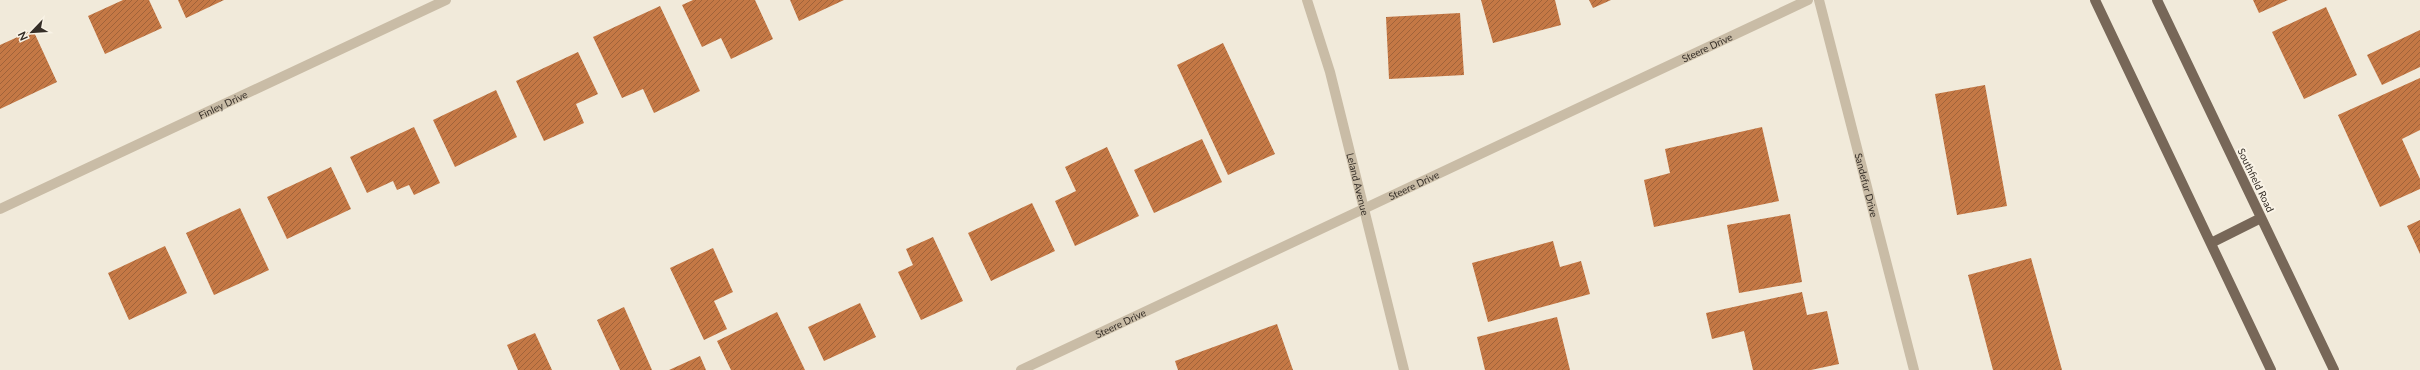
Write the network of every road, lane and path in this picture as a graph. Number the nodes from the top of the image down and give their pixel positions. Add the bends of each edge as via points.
1 (446, 0) edge
2 (1307, 0) edge
3 (1808, 0) edge
4 (1819, 0) edge
5 (2095, 0) edge
6 (2157, 0) edge
7 (1363, 208) junction
8 (0, 209) edge
9 (2261, 218) junction
10 (2210, 243) junction
11 (1020, 370) edge
12 (1404, 370) edge
13 (1914, 370) edge
14 (2271, 370) edge
15 (2334, 370) edge

1 - 8 street, Finley Drive
2 - 7 street, Leland Avenue via 1330,72
3 - 7 street, Steere Drive
4 - 13 street, Sandefur Drive
5 - 10 main road
6 - 9 main road, Southfield Road
7 - 11 street, Steere Drive
7 - 12 street, Leland Avenue
9 - 10 main road
9 - 15 main road, Southfield Road
10 - 14 main road

